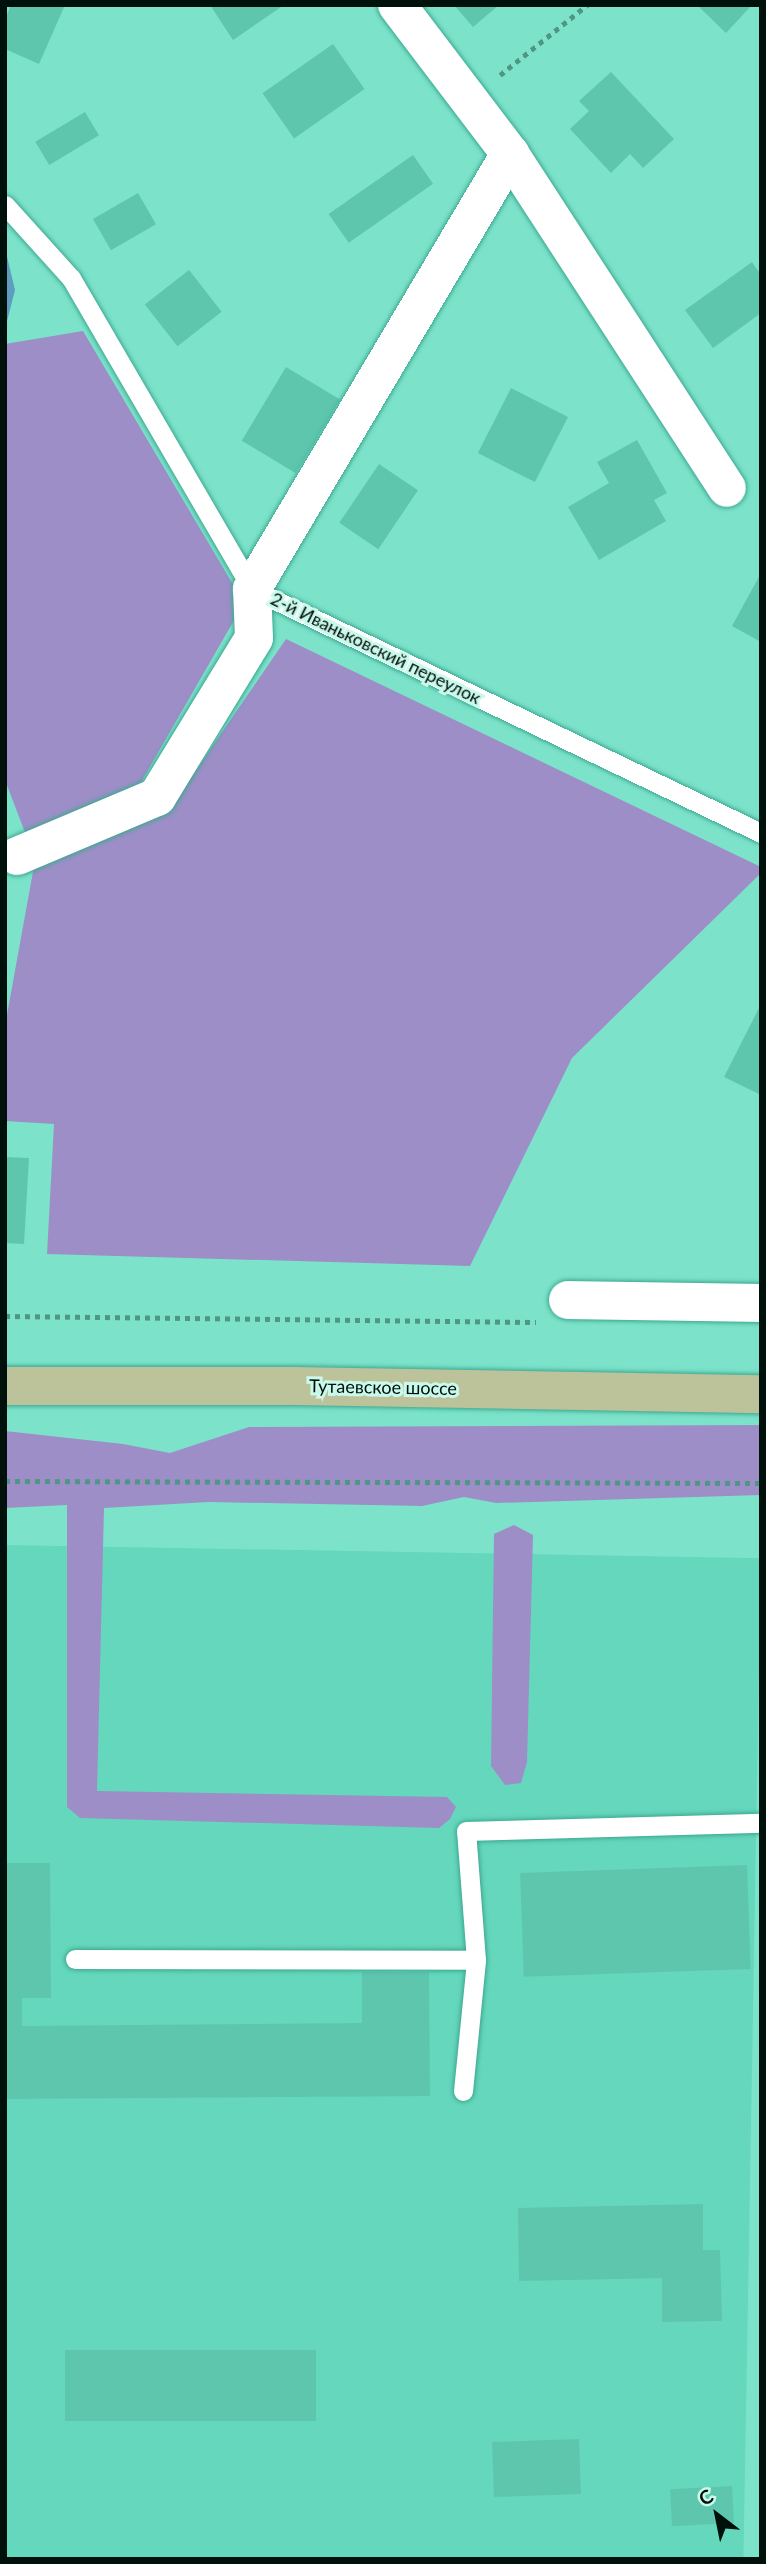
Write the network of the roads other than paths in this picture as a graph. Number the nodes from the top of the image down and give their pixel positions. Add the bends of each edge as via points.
1 (397, 5) edge
2 (510, 154) junction
3 (5, 205) edge
4 (727, 488) dead end
5 (252, 589) junction
6 (761, 833) edge
7 (9, 852) edge
8 (568, 1300) dead end
9 (761, 1303) edge
10 (5, 1386) edge
11 (761, 1394) edge
12 (761, 1823) edge
13 (75, 1959) dead end
14 (475, 1960) junction
15 (463, 2091) dead end

1 - 2 street
2 - 4 street
2 - 5 street
3 - 5 lane, 2-й Иваньковский переулок via 71,278
5 - 6 lane, 2-й Иваньковский переулок
5 - 7 street via 254,638 157,797
8 - 9 street
10 - 11 main road, Тутаевское шоссе via 295,1385
12 - 14 lane via 466,1831
13 - 14 lane
14 - 15 lane

